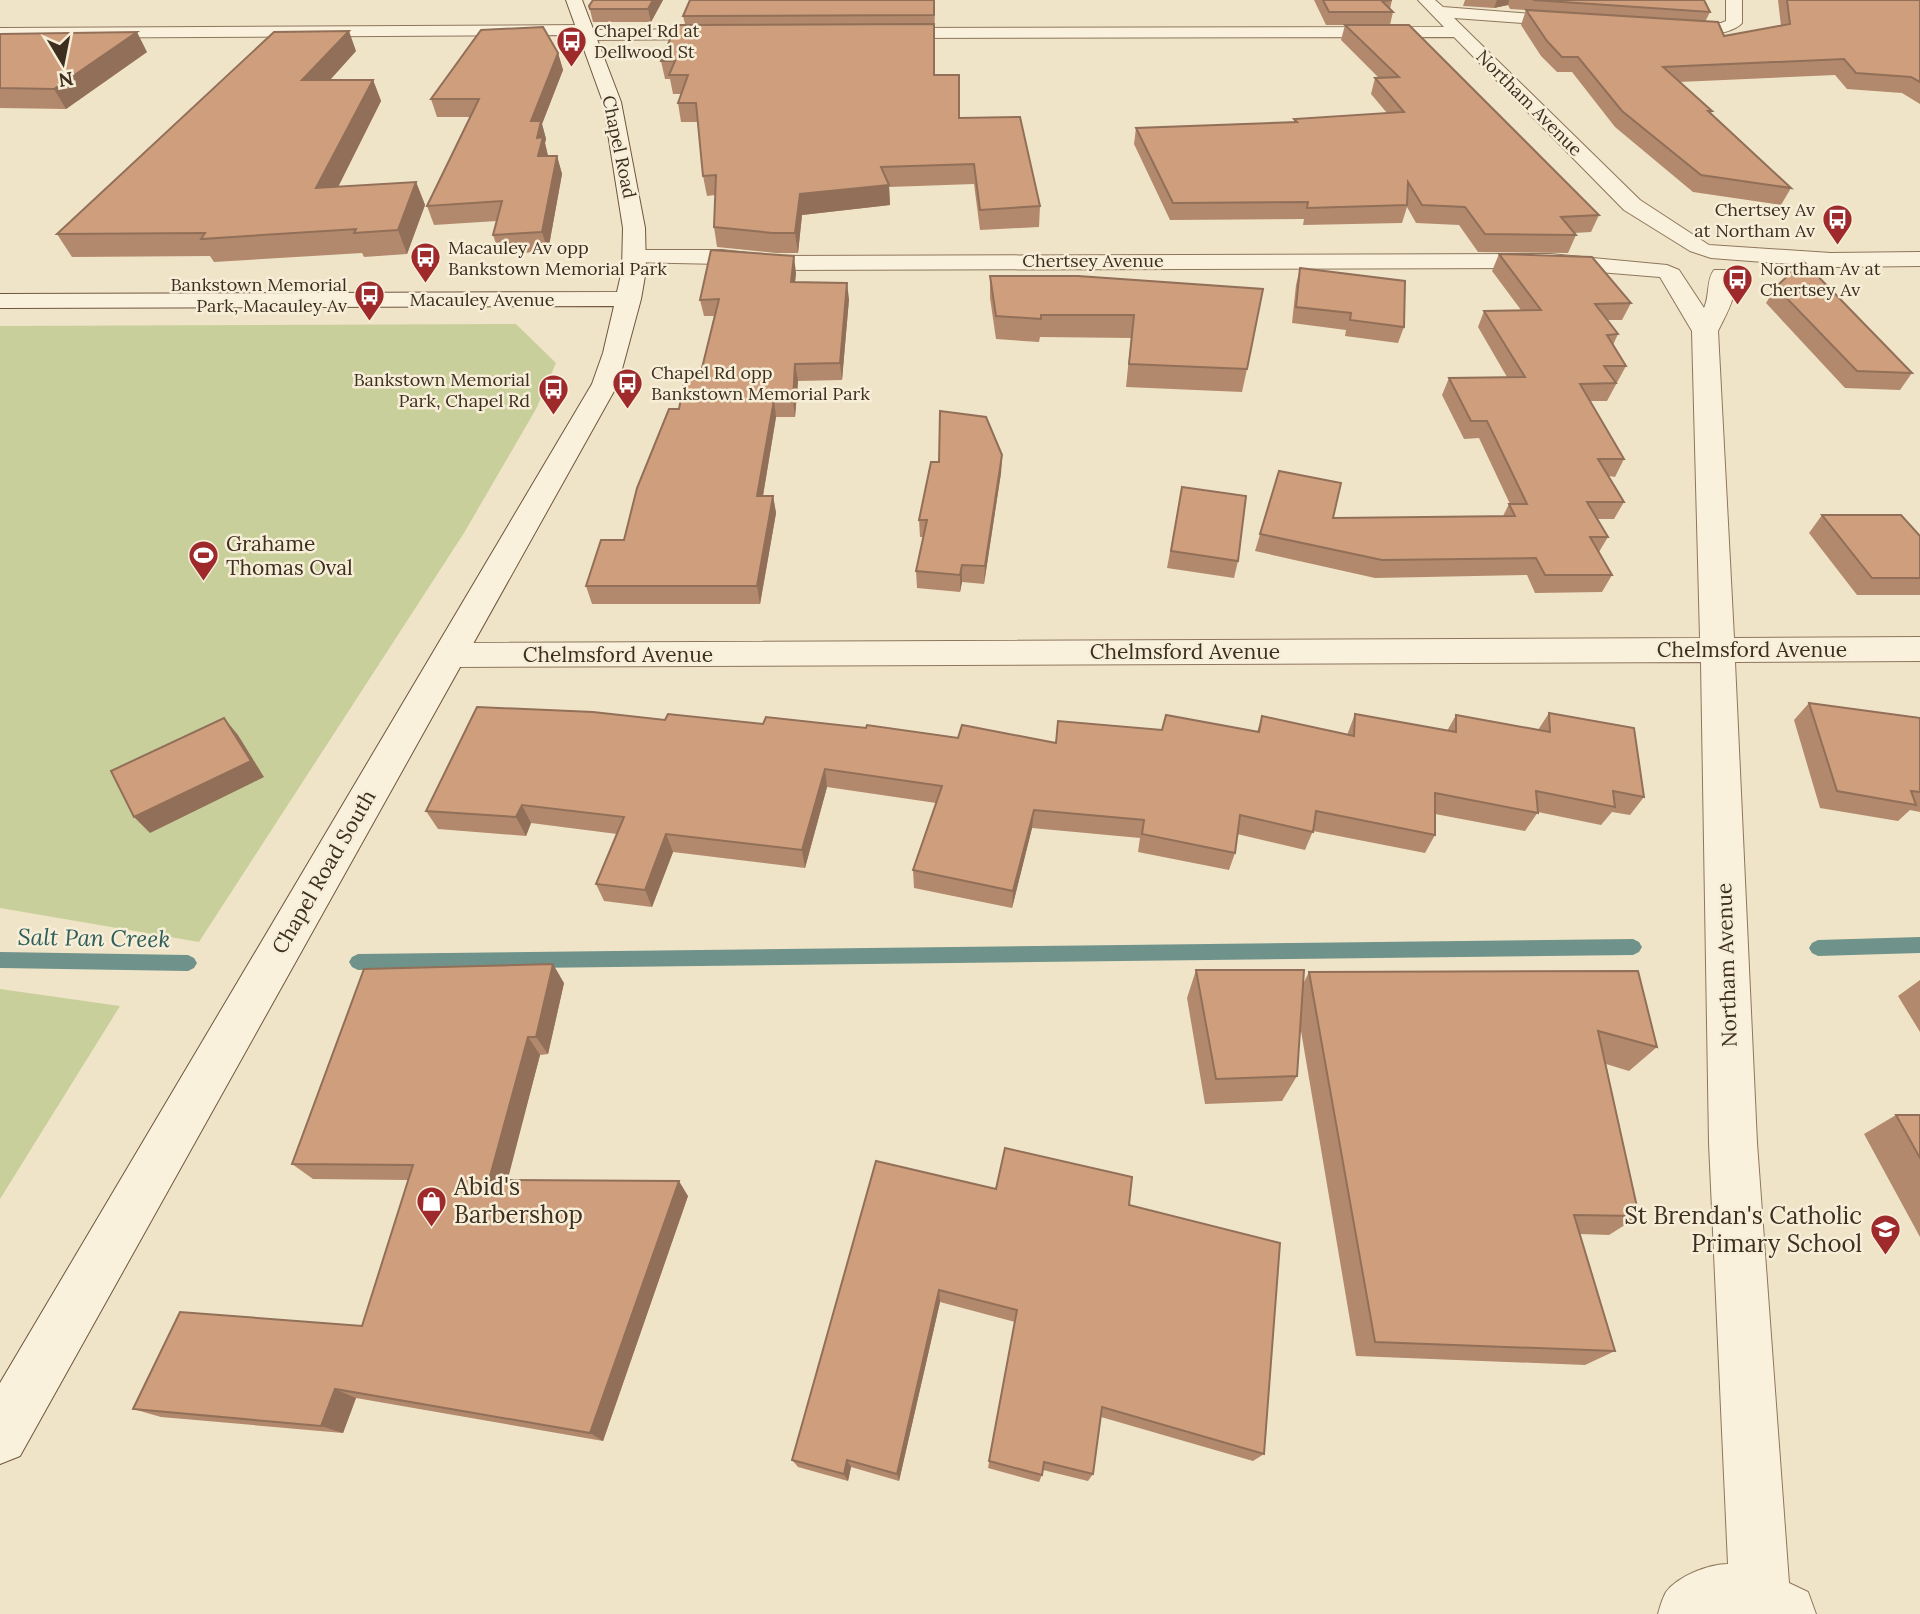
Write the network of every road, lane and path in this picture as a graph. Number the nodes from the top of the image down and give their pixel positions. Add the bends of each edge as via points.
1 (574, 0) edge
2 (1734, 0) edge
3 (1432, 6) edge
4 (1593, 23) edge
5 (1653, 27) edge
6 (586, 32) junction
7 (1456, 32) junction
8 (0, 33) edge
9 (863, 33) edge
10 (738, 34) edge
11 (1632, 205) junction
12 (1648, 247) junction
13 (1704, 249) junction
14 (635, 257) junction
15 (1920, 259) edge
16 (1831, 260) junction
17 (1550, 261) junction
18 (1665, 272) junction
19 (1724, 273) junction
20 (629, 299) junction
21 (0, 301) edge
22 (1705, 331) junction
23 (1920, 649) edge
24 (1718, 650) junction
25 (451, 655) junction
26 (0, 1436) edge
27 (1773, 1606) edge
28 (1688, 1614) edge

1 - 6 street, Chapel Road
2 - 5 street via 1730,26 1710,30
3 - 4 street
3 - 7 street, Northam Avenue
6 - 8 street
6 - 10 street
6 - 14 street, Chapel Road via 615,115 632,205
7 - 9 street
7 - 11 street, Northam Avenue
11 - 12 street, Northam Avenue
11 - 13 street, Northam Avenue
12 - 13 street, Chertsey Avenue via 1670,242
12 - 17 street, Chertsey Avenue
12 - 18 street, Northam Avenue via 1645,259
13 - 16 street
13 - 19 street via 1727,263
14 - 17 street, Chertsey Avenue via 722,257 776,263
14 - 20 street, Chapel Road
15 - 16 street
16 - 19 street
17 - 18 street, Chertsey Avenue
18 - 19 street, Chertsey Avenue via 1697,279
18 - 22 street, Northam Avenue
19 - 22 street, Northam Avenue via 1722,296
20 - 21 street, Macauley Avenue
20 - 25 street, Chapel Road South via 616,353 599,395
22 - 24 street, Northam Avenue
23 - 24 street, Chelmsford Avenue
24 - 25 street, Chelmsford Avenue
24 - 27 street, Northam Avenue via 1733,1143
25 - 26 street, Chapel Road South
27 - 28 street via 1725,1592 1696,1602

